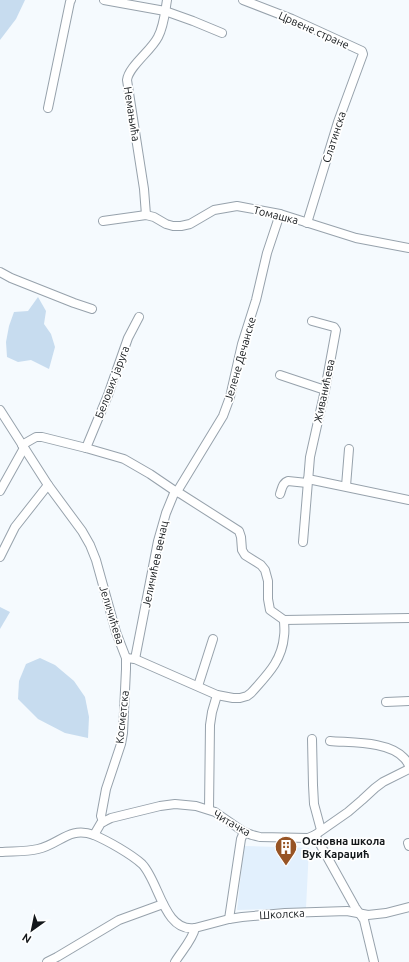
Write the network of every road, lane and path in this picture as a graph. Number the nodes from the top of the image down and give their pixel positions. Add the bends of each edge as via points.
1 (71, 0) edge
2 (104, 0) edge
3 (167, 0) edge
4 (243, 0) edge
5 (165, 11) junction
6 (222, 33) dead end
7 (362, 52) joint
8 (48, 108) dead end
9 (280, 214) junction
10 (146, 215) junction
11 (103, 222) dead end
12 (307, 223) junction
13 (409, 248) edge
14 (0, 272) edge
15 (92, 309) dead end
16 (139, 317) dead end
17 (312, 321) dead end
18 (280, 375) dead end
19 (325, 390) junction
20 (0, 410) edge
21 (23, 447) junction
22 (86, 448) junction
23 (349, 449) dead end
24 (308, 481) junction
25 (48, 485) junction
26 (346, 486) junction
27 (0, 491) edge
28 (175, 492) junction
29 (280, 494) dead end
30 (409, 500) edge
31 (303, 542) dead end
32 (0, 557) edge
33 (409, 618) edge
34 (284, 620) junction
35 (213, 638) dead end
36 (126, 658) junction
37 (135, 659) junction
38 (198, 686) junction
39 (217, 695) junction
40 (409, 701) edge
41 (386, 702) dead end
42 (312, 739) dead end
43 (330, 741) dead end
44 (409, 768) edge
45 (209, 810) junction
46 (103, 822) junction
47 (244, 832) junction
48 (318, 832) junction
49 (94, 835) junction
50 (0, 852) edge
51 (163, 904) junction
52 (409, 907) edge
53 (361, 914) junction
54 (229, 919) junction
55 (195, 928) junction
56 (47, 962) edge
57 (175, 962) edge
58 (374, 962) edge

1 - 8 street
2 - 5 street
3 - 5 street, Немањића
4 - 7 street, Црвене стране
5 - 6 street
5 - 10 street, Немањића via 162,30 155,43 127,75
7 - 12 street, Слатинска via 360,65 338,122
9 - 10 street, Томашка via 237,206 214,210 190,224 181,226 166,224
9 - 12 street, Томашка
9 - 28 street, Јелене Дечанске via 223,416
10 - 11 street
12 - 13 street, Томашка via 356,238
14 - 15 street
16 - 22 street, Белових јаруга via 128,338 108,396
17 - 19 street, Живанићева via 334,327 336,330
18 - 19 street
19 - 24 street, Живанићева via 310,457
20 - 21 street, Јеличићева
21 - 22 street via 36,437 42,437
21 - 25 street, Јеличићева
21 - 27 street
22 - 28 street via 124,459
23 - 26 street
24 - 26 street
24 - 29 street via 285,482
24 - 31 street, Живанићева
25 - 32 street via 15,527
25 - 36 street, Јеличићева via 90,545
26 - 30 street
28 - 34 street via 239,531 245,555 266,570 270,610
28 - 37 street, Јеличићев венац via 158,541
33 - 34 street
34 - 39 street, Јеличићева via 284,636 279,657 251,693 240,698
35 - 38 street
36 - 37 street, Јеличићева
36 - 46 street, Косметска via 123,733 106,788 101,816
37 - 38 street, Јеличићева
38 - 39 street, Јеличићева
39 - 45 street via 210,725
40 - 41 street
42 - 48 street via 314,804
43 - 44 street via 375,744 391,749 404,758
44 - 48 street, Читачка via 383,782 348,812
45 - 46 street, Читачка via 186,804 168,805
45 - 47 street, Читачка
46 - 49 street
47 - 48 street, Читачка via 260,837 308,838
47 - 54 street via 238,853
48 - 53 street via 355,907
49 - 50 street via 73,833 38,849
49 - 51 street via 143,865 151,876
51 - 55 street via 179,926
51 - 56 street via 119,920
52 - 53 street, Школска via 386,913
53 - 54 street, Школска via 347,911 269,914
53 - 58 street
54 - 55 street, Школска
55 - 57 street

